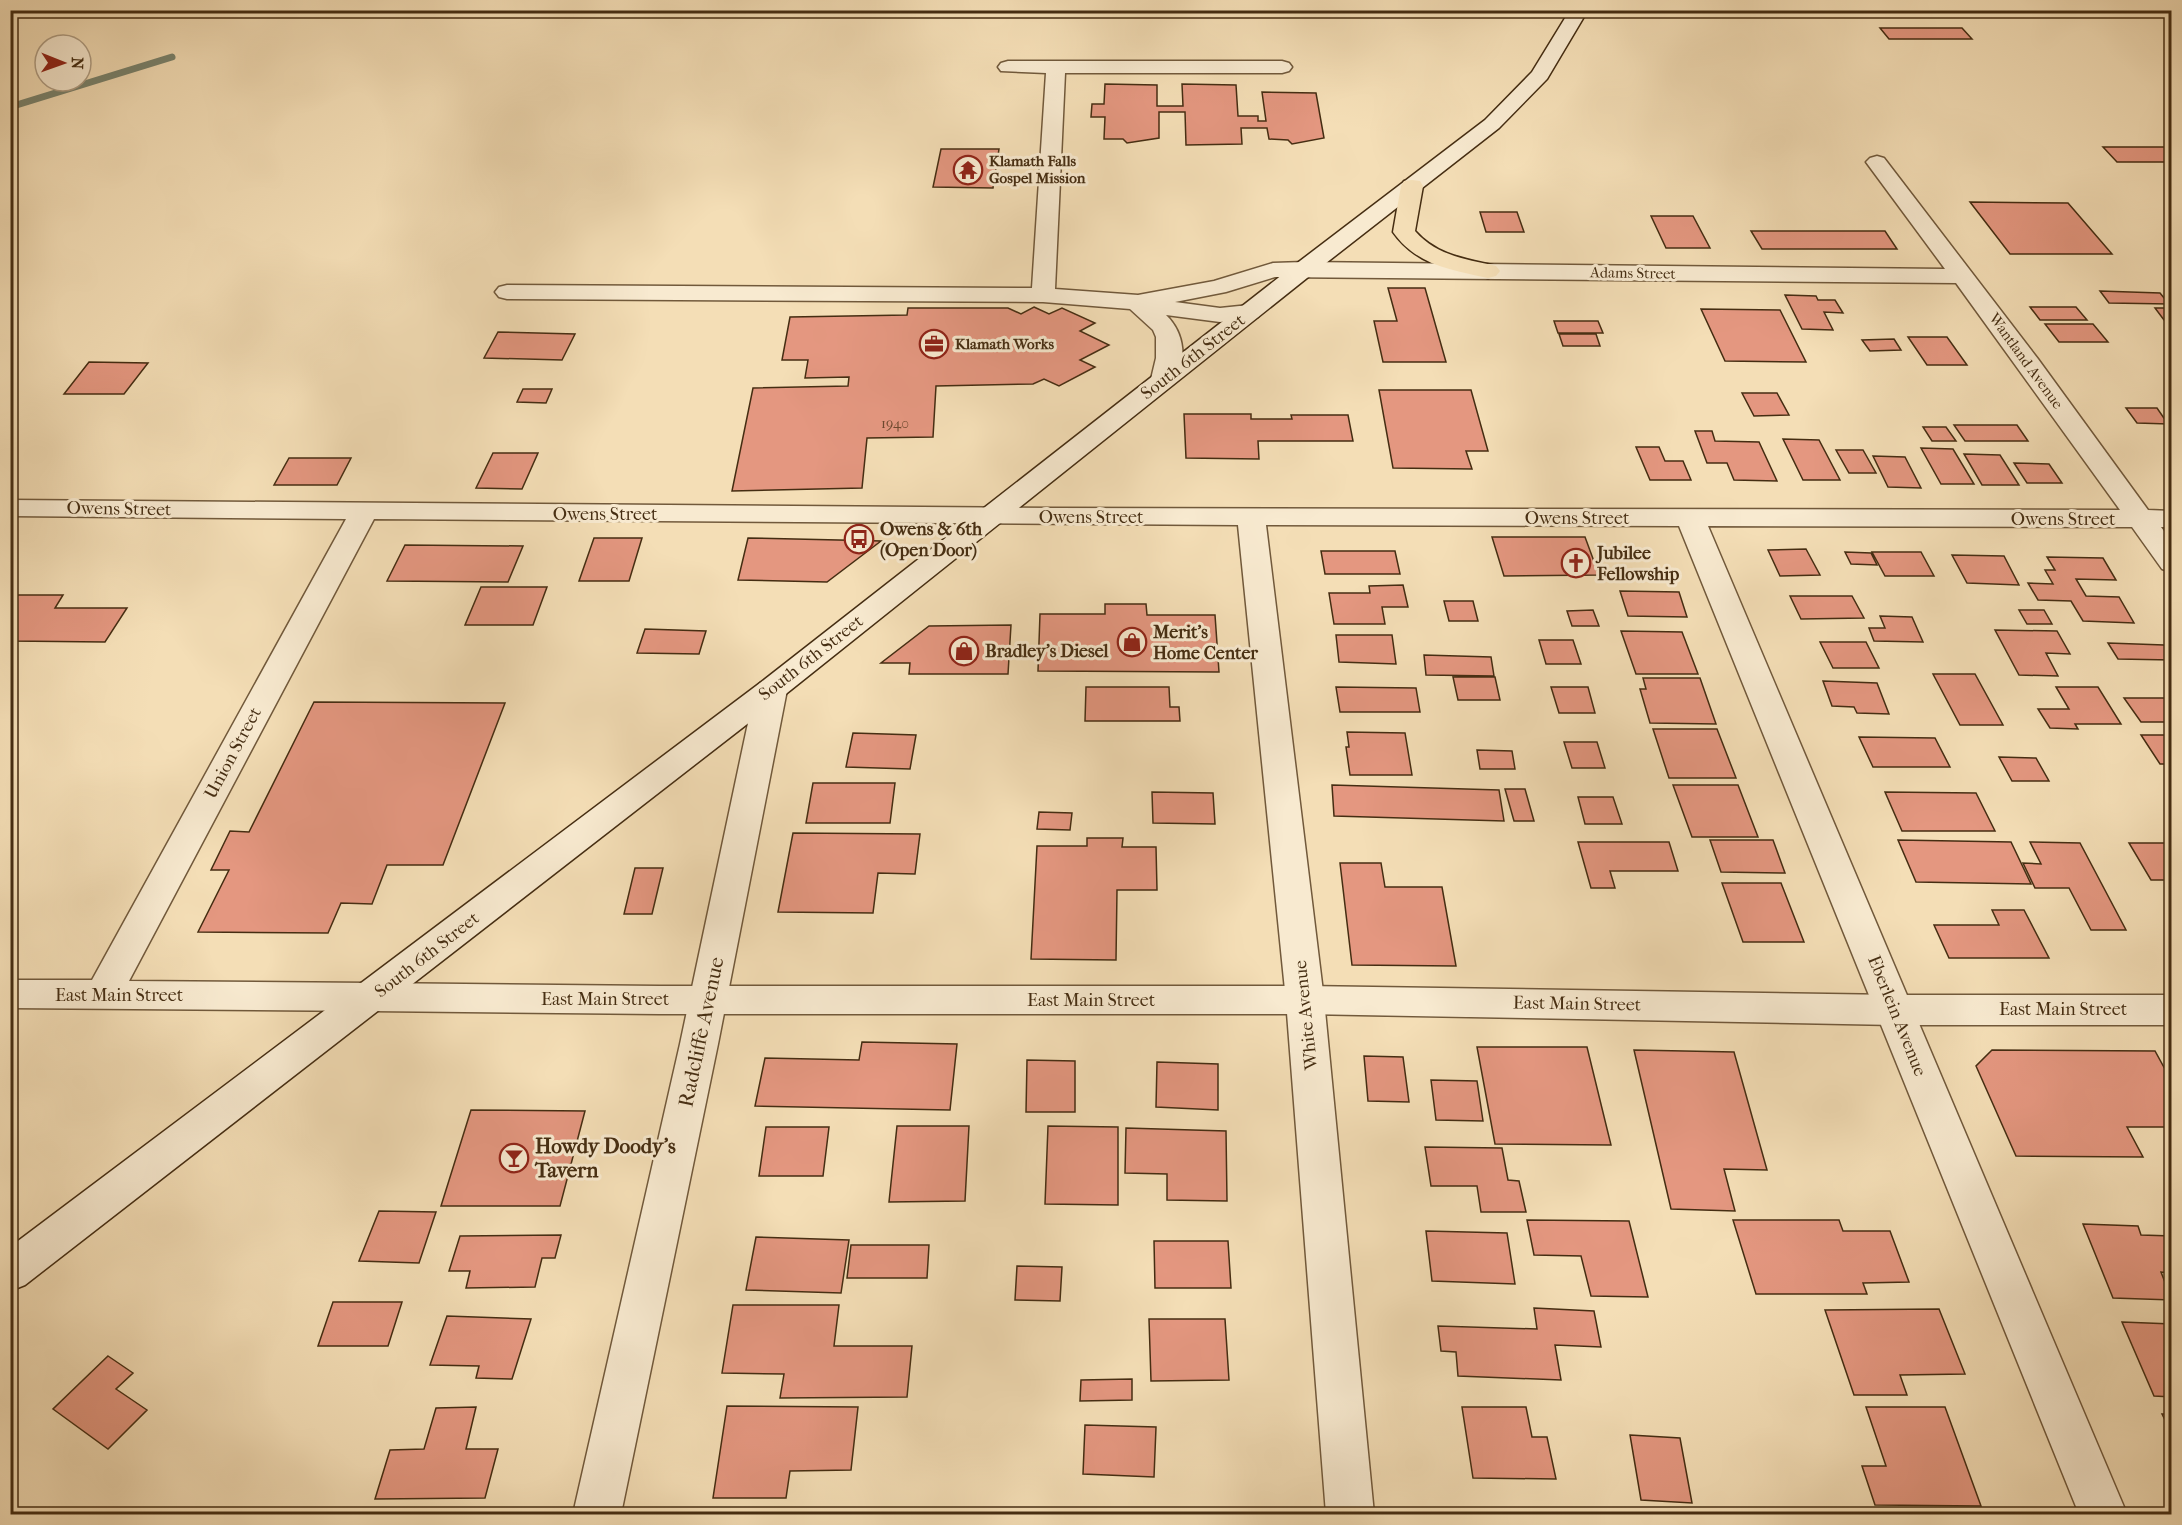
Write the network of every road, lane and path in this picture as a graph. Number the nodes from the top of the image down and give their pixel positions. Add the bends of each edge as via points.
1 (1572, 21) edge
2 (1008, 67) dead end
3 (1056, 67) junction
4 (1282, 67) dead end
5 (1877, 162) dead end
6 (1412, 186) junction
7 (1304, 269) junction
8 (1488, 271) junction
9 (1963, 276) junction
10 (507, 292) dead end
11 (1043, 295) junction
12 (1138, 302) junction
13 (1249, 312) junction
14 (1164, 380) junction
15 (10, 508) edge
16 (364, 512) junction
17 (990, 516) junction
18 (1251, 517) junction
19 (1690, 518) junction
20 (2139, 519) junction
21 (2172, 519) edge
22 (2172, 563) edge
23 (771, 690) junction
24 (10, 994) edge
25 (103, 995) junction
26 (372, 997) junction
27 (708, 1000) junction
28 (1305, 1000) junction
29 (1895, 1010) junction
30 (2172, 1010) edge
31 (10, 1272) edge
32 (597, 1515) edge
33 (1350, 1515) edge
34 (2103, 1515) edge

1 - 6 street, South 6th Street via 1540,75 1492,124
2 - 3 street
3 - 4 street
3 - 11 street
5 - 9 street, Wantland Avenue
6 - 7 street, South 6th Street
6 - 8 main road via 1404,232 1416,248 1439,260
7 - 8 street, Adams Street
7 - 12 street, Adams Street via 1273,270 1218,287
7 - 13 street, South 6th Street
8 - 9 street, Adams Street
9 - 20 street, Wantland Avenue
10 - 11 street
11 - 12 street
12 - 13 street via 1200,314
12 - 14 street via 1143,311 1162,325 1170,340
13 - 14 street, South 6th Street
14 - 17 street, South 6th Street
15 - 16 street, Owens Street
16 - 17 street, Owens Street
16 - 25 street, Union Street
17 - 18 street, Owens Street
17 - 23 street, South 6th Street
18 - 19 street, Owens Street
18 - 28 street, White Avenue
19 - 20 street, Owens Street
19 - 29 street, Eberlein Avenue
20 - 21 street, Owens Street
20 - 22 street, Wantland Avenue
23 - 26 street, South 6th Street
23 - 27 street, Radcliffe Avenue
24 - 25 street, East Main Street
25 - 26 street, East Main Street
26 - 27 street, East Main Street
26 - 31 street, South 6th Street
27 - 28 street, East Main Street
27 - 32 street, Radcliffe Avenue
28 - 29 street, East Main Street
28 - 33 street, White Avenue
29 - 30 street, East Main Street
29 - 34 street, Eberlein Avenue

